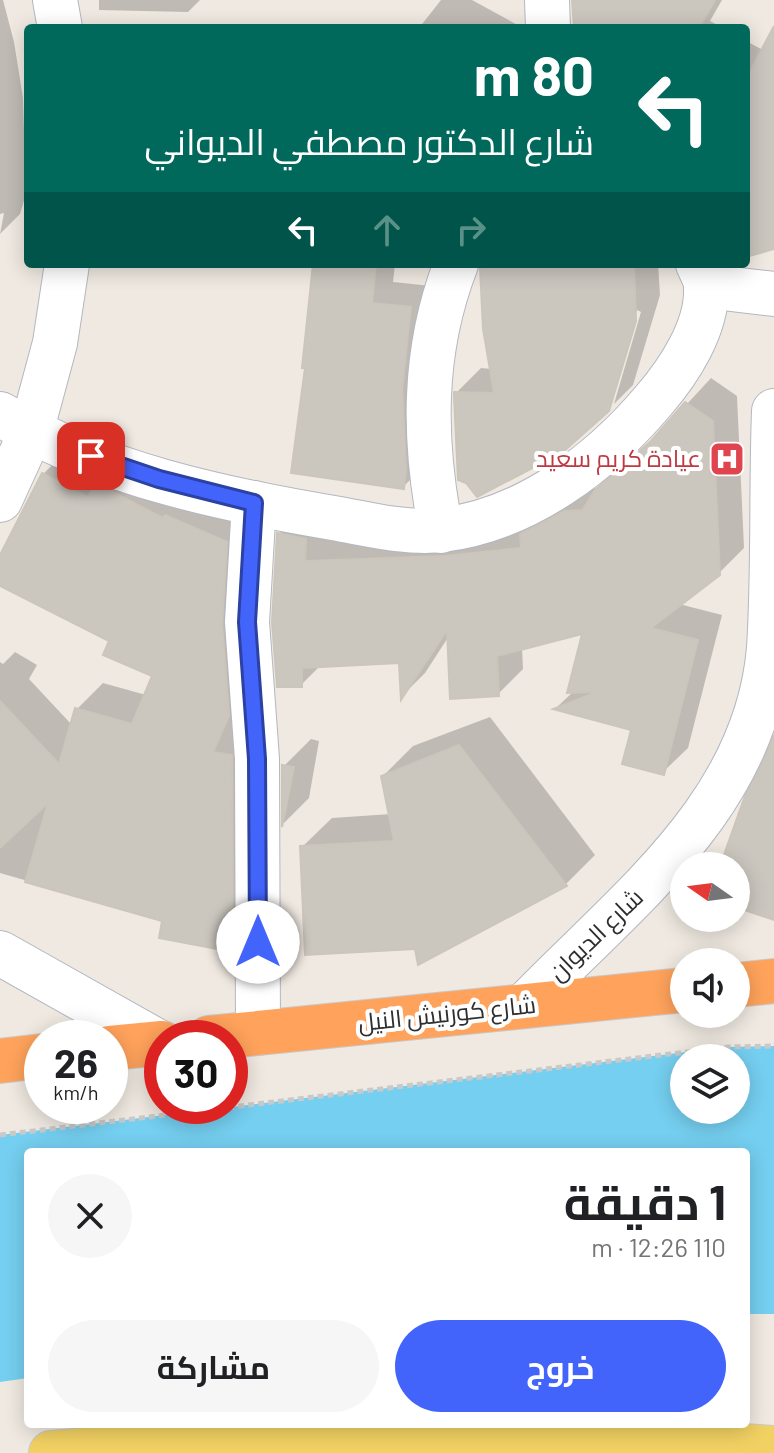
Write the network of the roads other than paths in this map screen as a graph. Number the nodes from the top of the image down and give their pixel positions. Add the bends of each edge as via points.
1 (55, 0) edge
2 (59, 24) edge
3 (66, 268) edge
4 (455, 268) edge
5 (702, 275) edge
6 (774, 294) edge
7 (774, 411) edge
8 (15, 423) edge
9 (0, 500) edge
10 (254, 503) junction
11 (441, 531) junction
12 (0, 953) edge
13 (774, 981) edge
14 (750, 984) edge
15 (670, 991) edge
16 (524, 1006) junction
17 (144, 1033) edge
18 (258, 1033) junction
19 (248, 1034) edge
20 (24, 1058) edge
21 (0, 1061) edge
22 (774, 1448) edge
23 (51, 1453) edge

1 - 2 street
3 - 8 street via 55,343
4 - 11 street via 432,348 427,409 429,471
5 - 6 street
5 - 11 street via 697,333 665,387 630,429 589,466 543,495 493,517
7 - 16 street, شارع الديوان via 769,650 756,711 734,768 703,821 664,869
8 - 9 street
8 - 10 street via 159,479
10 - 11 street via 371,525
10 - 18 street via 247,622 257,759
12 - 17 street
13 - 14 highway
15 - 16 highway, شارع كورنيش النيل
16 - 18 highway, شارع كورنيش النيل
18 - 19 highway, شارع كورنيش النيل
20 - 21 highway
22 - 23 main road via 553,1434 147,1445

